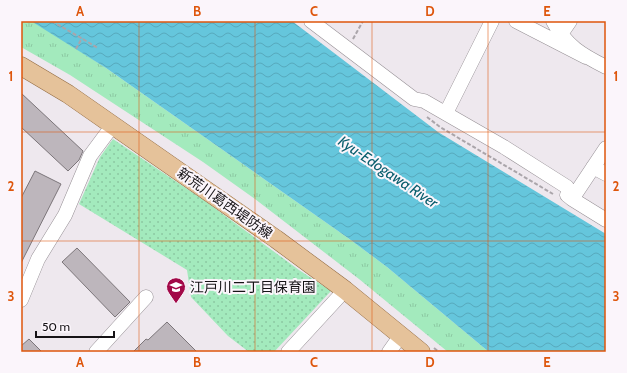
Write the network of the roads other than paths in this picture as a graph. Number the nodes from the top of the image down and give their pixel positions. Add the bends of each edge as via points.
1 (311, 21) edge
2 (492, 21) edge
3 (516, 21) edge
4 (553, 21) edge
5 (570, 21) edge
6 (560, 34) junction
7 (586, 57) junction
8 (21, 66) edge
9 (606, 67) edge
10 (414, 99) junction
11 (446, 113) junction
12 (113, 125) junction
13 (606, 148) edge
14 (593, 167) junction
15 (606, 174) edge
16 (572, 199) junction
17 (606, 220) edge
18 (345, 290) junction
19 (146, 297) dead end
20 (21, 300) edge
21 (401, 335) junction
22 (96, 352) edge
23 (289, 352) edge
24 (389, 352) edge
25 (421, 352) edge

1 - 10 street
2 - 11 street
3 - 7 street
4 - 6 street
5 - 6 street
6 - 7 street
7 - 9 street
8 - 12 main road, 新荒川葛西堤防線
10 - 11 street via 424,101
10 - 16 street
11 - 16 street via 567,188
12 - 18 main road, 新荒川葛西堤防線
12 - 20 street via 90,156 65,215 38,259
13 - 14 street
14 - 15 street
14 - 16 street
16 - 17 street
18 - 21 main road, 新荒川葛西堤防線
18 - 23 street
19 - 22 street
21 - 24 street
21 - 25 main road, 新荒川葛西堤防線

